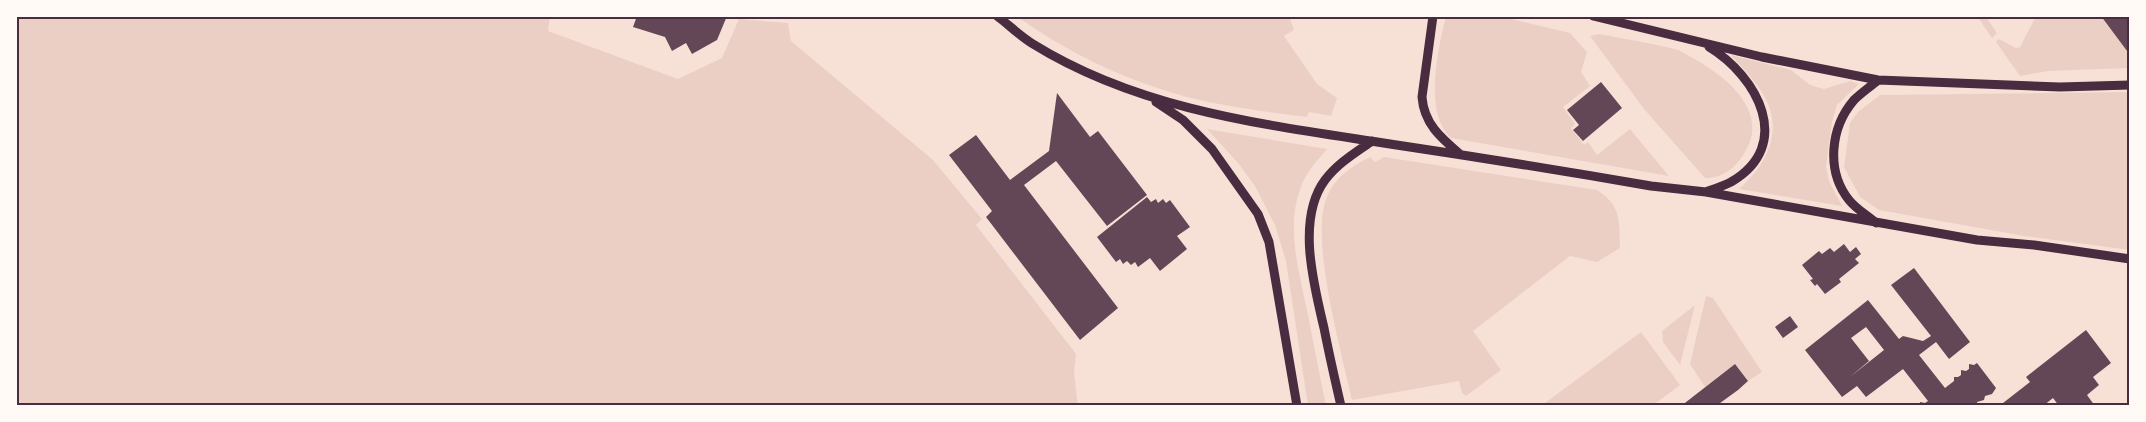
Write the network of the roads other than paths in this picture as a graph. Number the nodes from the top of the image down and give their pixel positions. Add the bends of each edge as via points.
1 (997, 16) edge
2 (1433, 16) edge
3 (1593, 16) edge
4 (1701, 42) junction
5 (1878, 80) junction
6 (2130, 85) edge
7 (1150, 98) junction
8 (1372, 141) junction
9 (1460, 155) junction
10 (1706, 192) junction
11 (1876, 223) junction
12 (2130, 259) edge
13 (1297, 406) edge
14 (1341, 406) edge

1 - 7 street via 1031,43 1063,61
2 - 9 street via 1426,54 1423,109 1439,136
3 - 4 street
4 - 5 street
4 - 10 street via 1726,57 1753,87 1765,119 1763,144 1752,163 1731,182
5 - 6 street via 2060,87
5 - 11 street via 1843,114 1834,155 1835,172 1841,188 1851,202
7 - 8 street via 1203,112
7 - 13 street via 1183,120 1212,149 1258,214 1269,242
8 - 9 street
8 - 14 street via 1342,161 1324,181 1315,198 1310,229 1310,264
9 - 10 street
10 - 11 street
11 - 12 street via 1976,240

